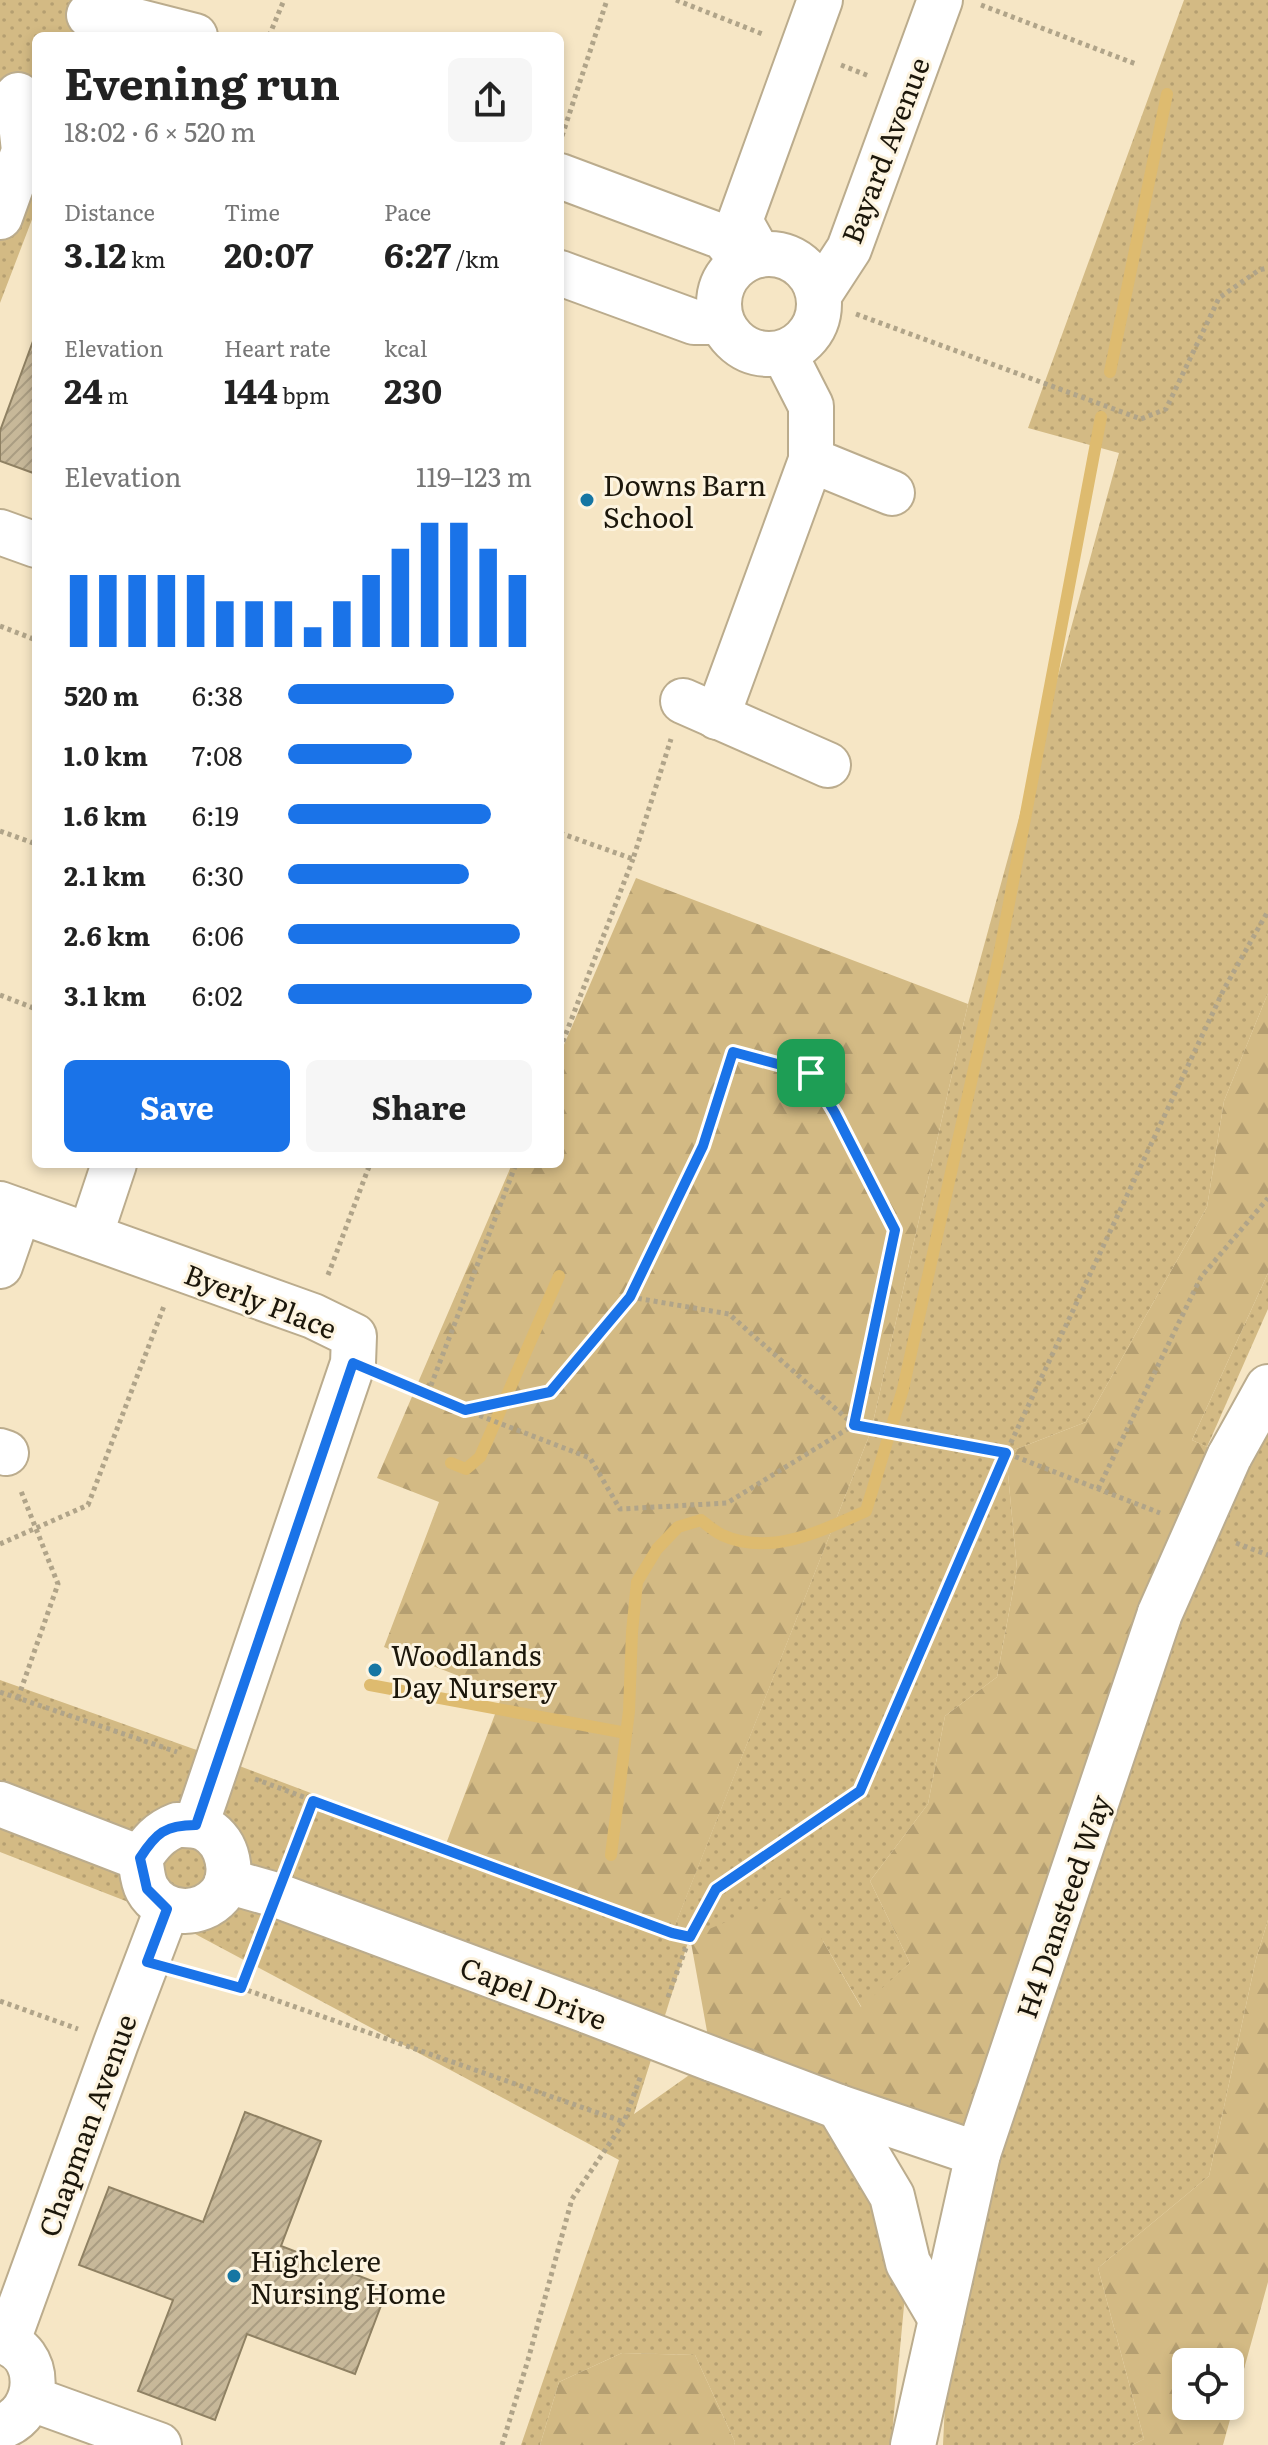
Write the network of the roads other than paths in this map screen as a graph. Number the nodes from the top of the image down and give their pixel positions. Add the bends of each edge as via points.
1 (820, 0) edge
2 (940, 0) edge
3 (84, 17) edge
4 (179, 32) edge
5 (18, 94) edge
6 (564, 177) edge
7 (0, 217) edge
8 (751, 258) junction
9 (564, 274) edge
10 (819, 304) junction
11 (721, 322) junction
12 (784, 353) junction
13 (811, 460) junction
14 (892, 493) dead end
15 (0, 532) edge
16 (32, 544) edge
17 (828, 765) dead end
18 (113, 1168) edge
19 (10, 1207) edge
20 (90, 1236) junction
21 (0, 1266) edge
22 (1268, 1387) edge
23 (0, 1804) edge
24 (196, 1825) junction
25 (140, 1858) junction
26 (227, 1881) junction
27 (167, 1909) junction
28 (839, 2107) junction
29 (978, 2154) junction
30 (941, 2319) junction
31 (4, 2342) edge
32 (32, 2399) junction
33 (0, 2427) edge
34 (159, 2445) edge
35 (913, 2445) edge

1 - 8 street via 740,221
2 - 10 street, Bayard Avenue via 849,249
3 - 4 street via 128,19
5 - 7 street via 24,151
6 - 8 street via 723,237
8 - 10 street via 777,255 794,260 809,274
8 - 11 street via 728,275 720,291
9 - 11 street via 694,322
10 - 12 street via 806,339
11 - 12 street via 738,346
12 - 13 street via 811,406
13 - 14 street
13 - 17 street via 700,709
15 - 16 street
18 - 20 street
19 - 20 street, Byerly Place
19 - 21 street
20 - 24 street, Byerly Place via 313,1316 354,1336 353,1363
22 - 29 street, H4 Dansteed Way, bridge via 1229,1457 1160,1613
23 - 25 street
24 - 25 street via 163,1831
24 - 26 street via 223,1845
25 - 27 street via 147,1889
26 - 27 street via 204,1908
26 - 28 street, Capel Drive, bridge
27 - 31 street, Chapman Avenue
28 - 29 street, Capel Drive
28 - 30 street via 892,2196 908,2263
29 - 30 street, H4 Dansteed Way
30 - 35 street, H4 Dansteed Way
31 - 32 street via 26,2360
32 - 33 street via 14,2421
32 - 34 street

